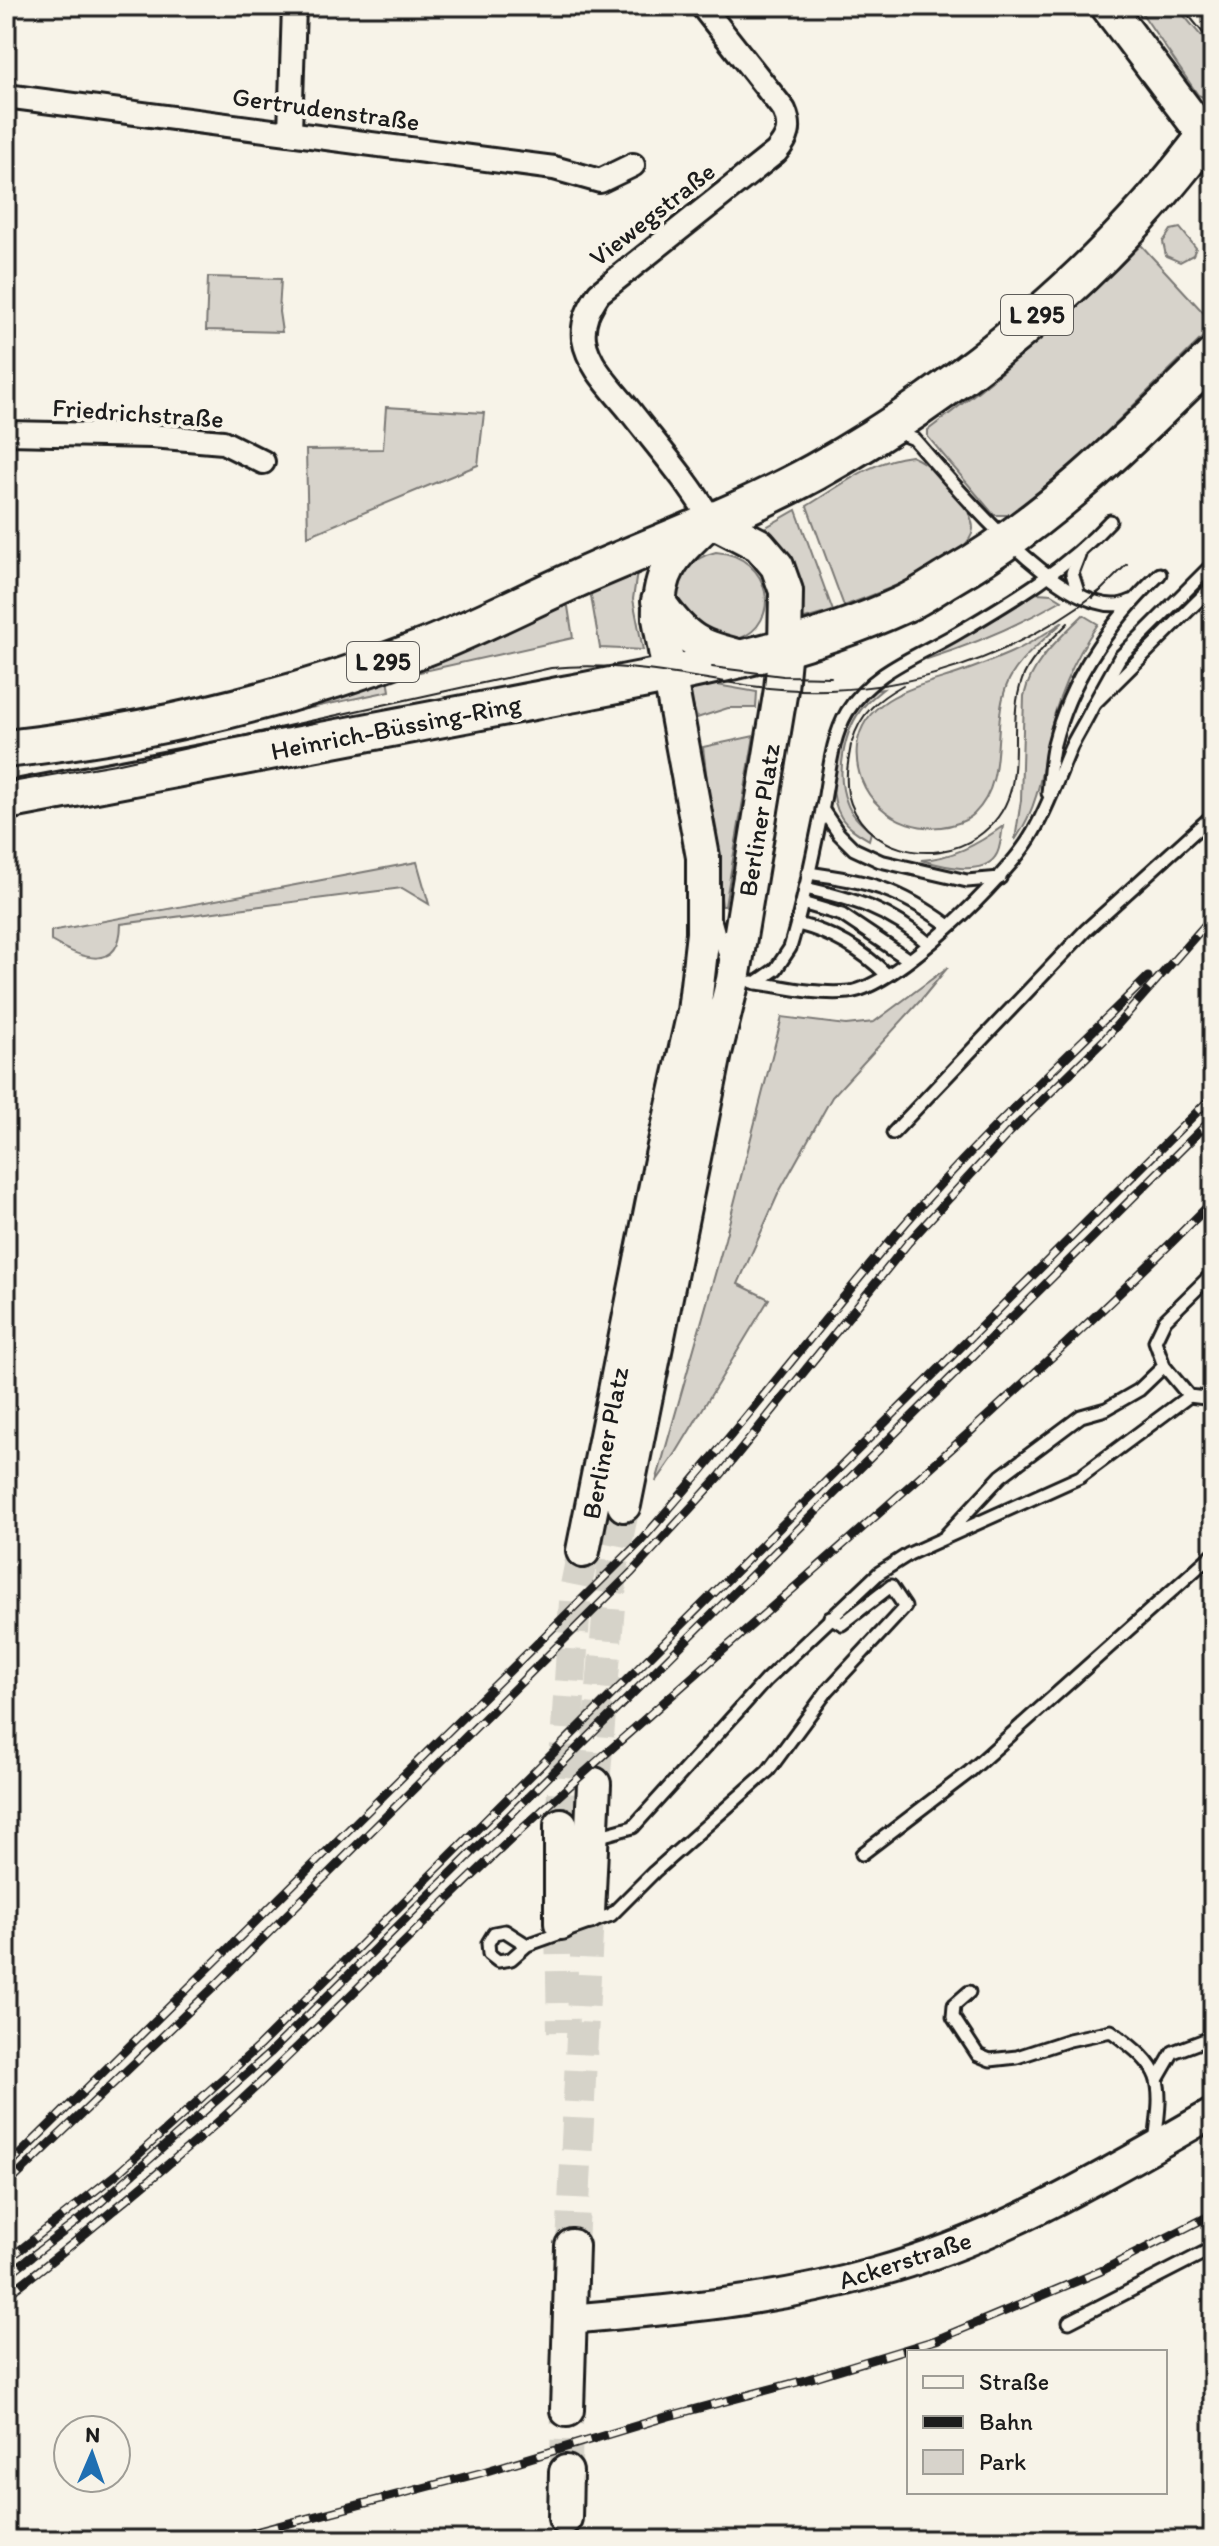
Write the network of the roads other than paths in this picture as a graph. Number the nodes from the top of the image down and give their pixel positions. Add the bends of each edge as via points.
1 (294, 6) edge
2 (702, 6) edge
3 (1107, 6) edge
4 (6, 96) edge
5 (290, 132) junction
6 (1210, 136) edge
7 (633, 165) dead end
8 (1213, 357) edge
9 (886, 429) junction
10 (6, 433) edge
11 (263, 462) dead end
12 (711, 520) junction
13 (1110, 521) dead end
14 (1007, 542) junction
15 (1082, 552) junction
16 (1213, 564) edge
17 (1160, 574) dead end
18 (1050, 575) junction
19 (1213, 586) edge
20 (1079, 593) junction
21 (658, 601) junction
22 (1131, 601) junction
23 (785, 648) junction
24 (745, 658) junction
25 (669, 674) junction
26 (1094, 704) junction
27 (6, 749) edge
28 (6, 801) edge
29 (822, 809) junction
30 (1046, 809) junction
31 (1213, 815) edge
32 (703, 857) junction
33 (808, 873) junction
34 (1000, 878) junction
35 (805, 888) junction
36 (802, 903) junction
37 (798, 924) junction
38 (948, 925) junction
39 (929, 944) junction
40 (909, 960) junction
41 (887, 975) junction
42 (721, 994) junction
43 (893, 1133) dead end
44 (1213, 1273) edge
45 (1164, 1366) junction
46 (1189, 1396) junction
47 (1213, 1399) edge
48 (624, 1505) tunnel mouth
49 (941, 1540) junction
50 (583, 1551) tunnel mouth
51 (1213, 1554) edge
52 (830, 1617) junction
53 (594, 1784) tunnel mouth
54 (575, 1832) junction
55 (862, 1854) dead end
56 (574, 1918) tunnel mouth
57 (527, 1945) dead end
58 (969, 1992) dead end
59 (1213, 2037) edge
60 (1158, 2078) junction
61 (1213, 2113) edge
62 (1154, 2147) junction
63 (570, 2248) tunnel mouth
64 (1213, 2248) edge
65 (569, 2319) junction
66 (1069, 2322) dead end
67 (567, 2410) tunnel mouth
68 (566, 2472) tunnel mouth
69 (565, 2518) dead end

1 - 5 street
2 - 12 street, Viewegstraße via 784,110 789,131 776,152 599,293 584,320 584,336 601,374
3 - 6 main road
4 - 5 street, Gertrudenstraße
5 - 7 street, Gertrudenstraße via 554,168 600,181
6 - 9 main road, L 295 via 1116,239 1035,317
8 - 14 main road via 1069,495
9 - 12 main road, L 295 via 814,472
9 - 14 lane via 914,439
10 - 11 street, Friedrichstraße via 223,442
12 - 21 main road via 664,571
12 - 23 main road via 759,545 777,566 786,591
12 - 27 main road, Heinrich-Büssing-Ring / L 295 via 441,641 365,669 163,725
13 - 15 lane
14 - 18 lane
14 - 23 main road via 906,603
15 - 18 lane
15 - 20 lane via 1072,573
16 - 26 lane via 1120,657
17 - 22 lane
18 - 20 lane
18 - 29 lane via 867,686 838,733
19 - 26 lane
20 - 22 lane via 1104,606
21 - 24 main road via 686,636
21 - 25 main road, Berliner Platz
22 - 30 lane via 1081,672 1054,744
23 - 24 main road, Heinrich-Büssing-Ring
23 - 42 main road, Berliner Platz
24 - 25 main road, Heinrich-Büssing-Ring
25 - 28 main road, Heinrich-Büssing-Ring
25 - 32 main road, Berliner Platz
26 - 30 lane
29 - 33 lane
29 - 34 lane via 854,849 880,861 967,881
30 - 34 lane
31 - 43 lane via 1086,930
32 - 42 lane via 718,934
32 - 42 main road, Berliner Platz via 703,933
33 - 35 lane
33 - 38 lane via 897,892
34 - 38 lane
35 - 36 lane
35 - 39 lane via 851,898 907,925
36 - 37 lane
36 - 40 lane via 842,915
37 - 41 lane via 850,944
37 - 42 lane via 776,969
38 - 39 lane
39 - 40 lane
40 - 41 lane
41 - 42 lane via 849,992
42 - 48 main road, Berliner Platz via 715,1053
42 - 50 main road, Berliner Platz via 661,1160
44 - 45 lane via 1165,1320 1155,1341
45 - 46 lane
45 - 49 lane via 1139,1390 1081,1416 1001,1476
46 - 47 lane
46 - 49 lane via 1080,1477
49 - 52 lane via 879,1573
51 - 55 lane via 968,1773
52 - 54 lane via 633,1827
52 - 57 lane via 842,1624 891,1586 905,1607 827,1691 768,1771 611,1915
53 - 54 main road
54 - 56 main road
58 - 60 lane via 954,2005 953,2017 978,2055 990,2060 1017,2057 1111,2031 1144,2055
59 - 60 lane via 1173,2052
60 - 62 lane
61 - 62 street, Ackerstraße
62 - 65 street, Ackerstraße via 1046,2207 962,2244 876,2273 737,2303
63 - 65 main road
64 - 66 lane
65 - 67 main road
68 - 69 main road

